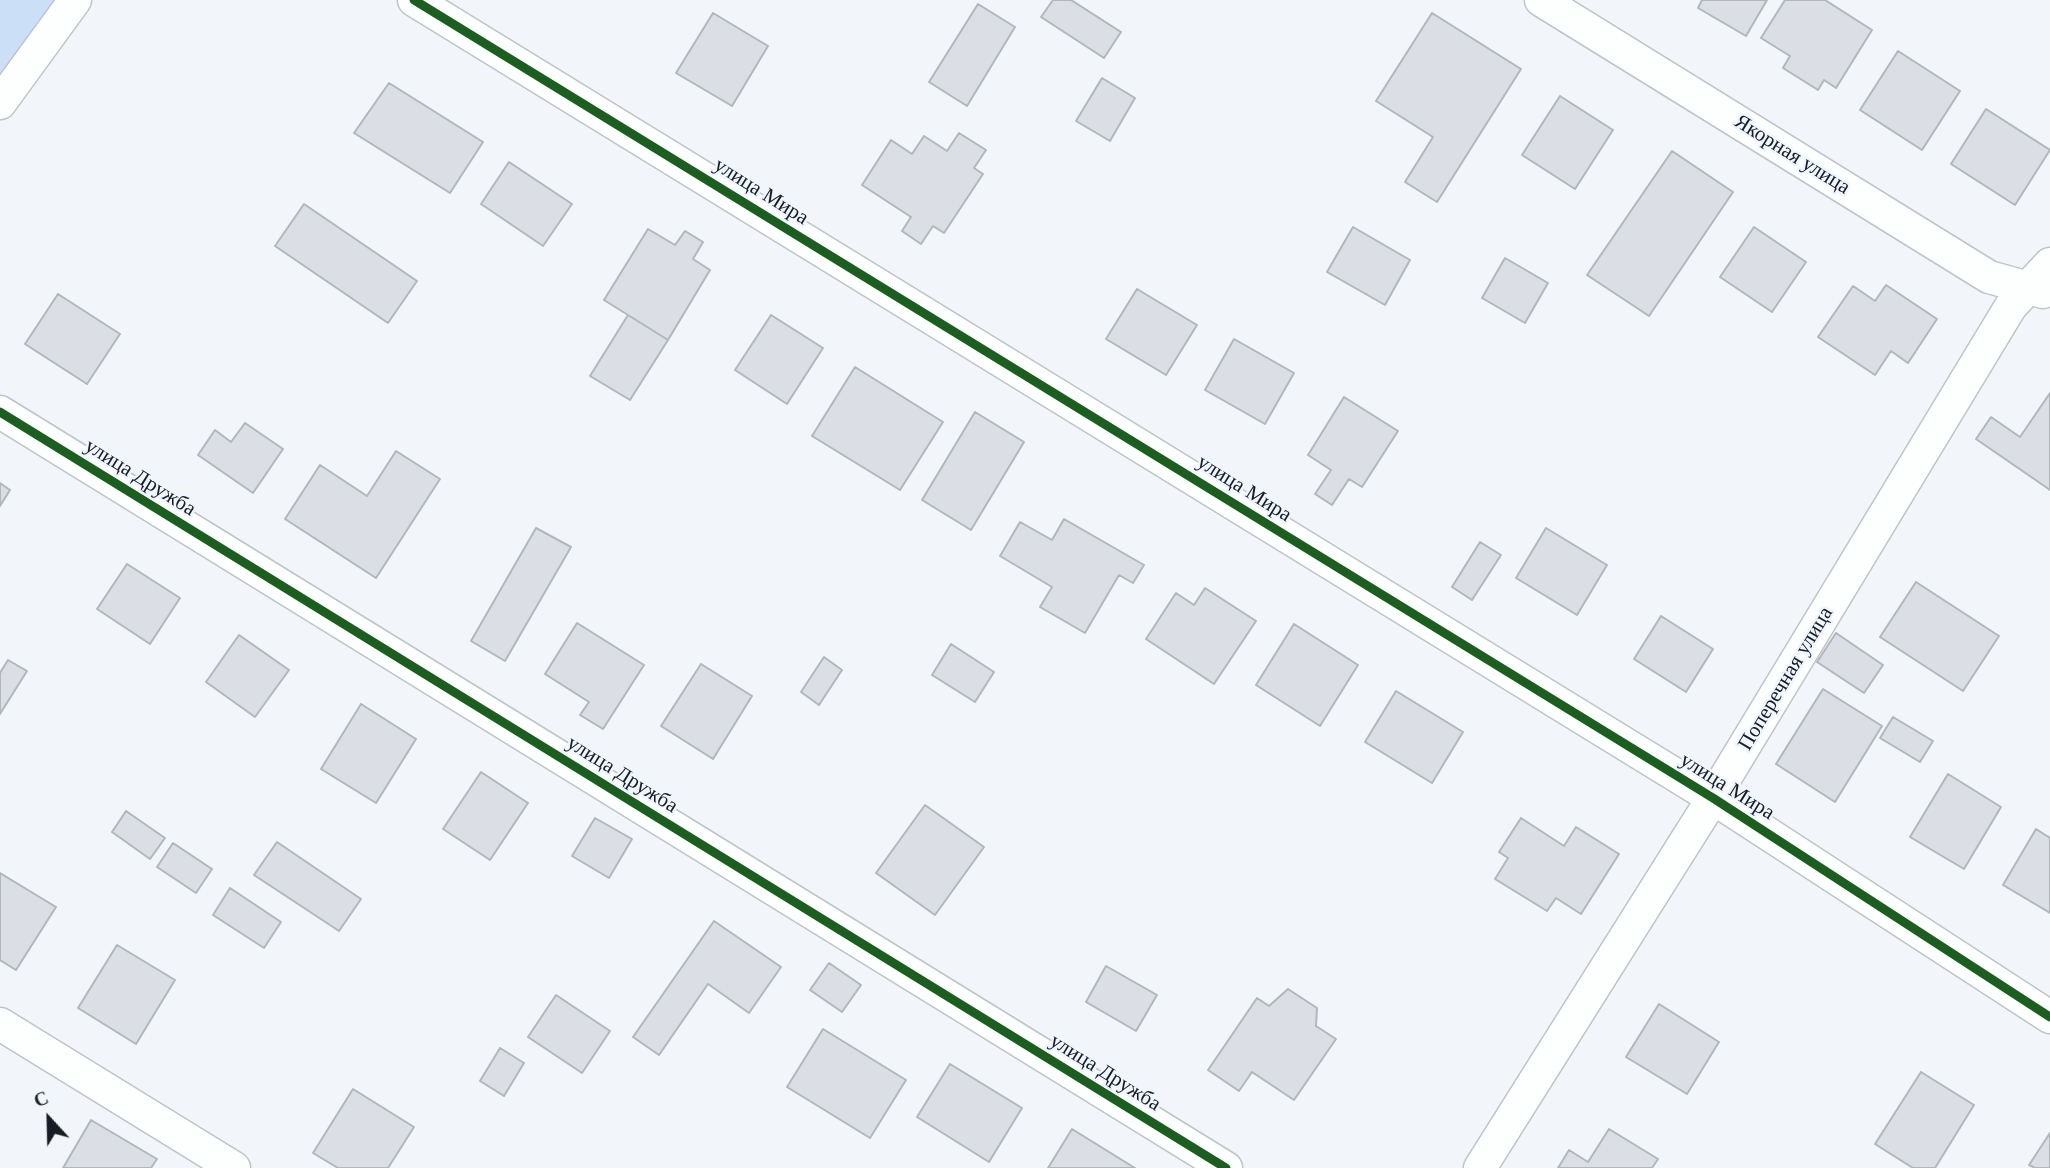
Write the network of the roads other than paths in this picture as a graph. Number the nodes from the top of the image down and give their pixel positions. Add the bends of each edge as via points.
1 (75, 0) edge
2 (414, 0) edge
3 (1541, 0) edge
4 (0, 103) edge
5 (2050, 264) edge
6 (2038, 290) edge
7 (0, 412) edge
8 (1713, 798) junction
9 (2050, 1017) edge
10 (0, 1024) edge
11 (233, 1168) edge
12 (1226, 1168) edge
13 (1480, 1168) edge

1 - 4 street
2 - 8 street, улица Мира
3 - 6 street, Якорная улица via 1989,277
5 - 6 street, Поперечная улица
6 - 8 street, Поперечная улица via 2011,306
7 - 12 street, улица Дружба
8 - 9 street, улица Мира
8 - 13 street, Поперечная улица
10 - 11 street

